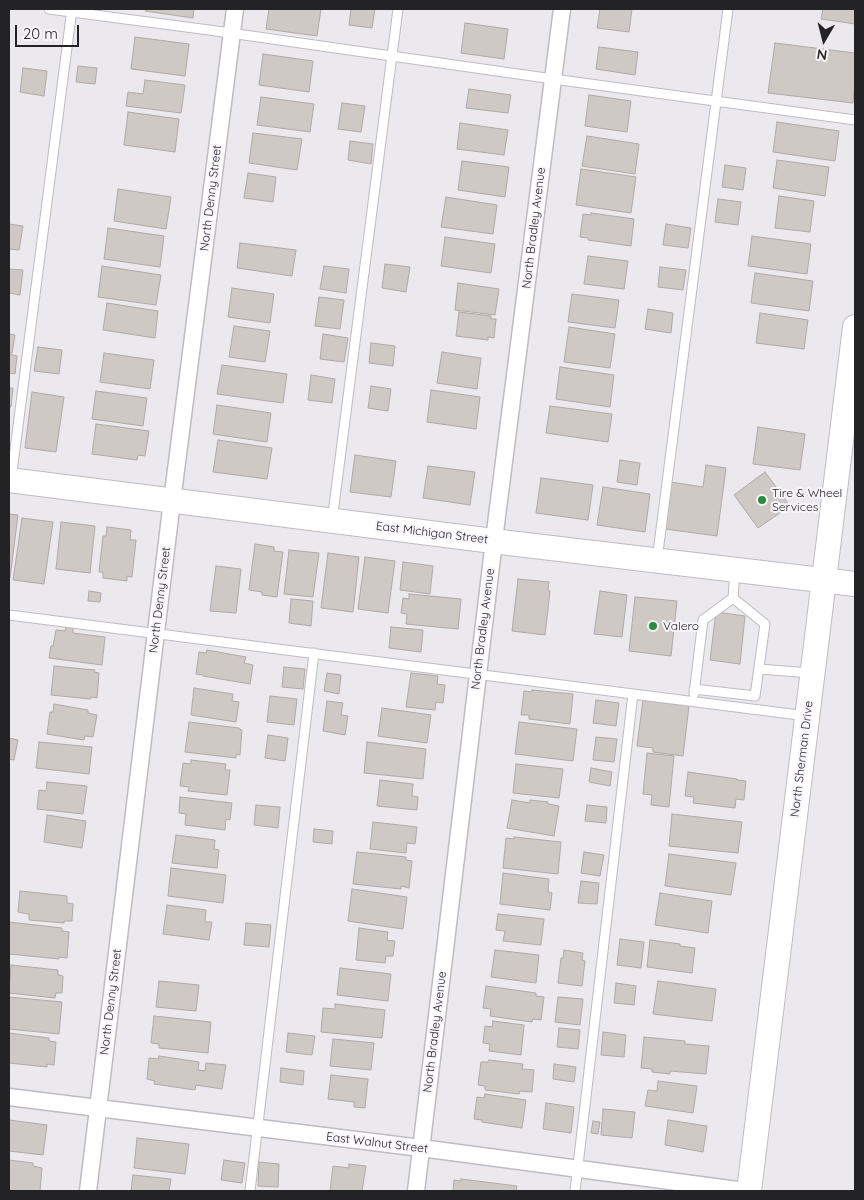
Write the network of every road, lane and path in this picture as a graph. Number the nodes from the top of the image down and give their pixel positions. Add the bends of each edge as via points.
1 (49, 9) edge
2 (235, 9) edge
3 (398, 9) edge
4 (562, 9) edge
5 (728, 9) edge
6 (72, 10) edge
7 (232, 33) junction
8 (392, 56) junction
9 (553, 79) junction
10 (716, 101) junction
11 (855, 120) edge
12 (855, 327) edge
13 (10, 480) edge
14 (172, 501) junction
15 (332, 521) junction
16 (494, 541) junction
17 (657, 560) junction
18 (735, 570) junction
19 (824, 580) junction
20 (855, 584) edge
21 (733, 598) junction
22 (9, 615) edge
23 (156, 633) junction
24 (314, 653) junction
25 (759, 669) junction
26 (478, 674) junction
27 (813, 674) junction
28 (694, 689) junction
29 (634, 694) junction
30 (755, 696) junction
31 (693, 701) junction
32 (754, 709) junction
33 (808, 716) junction
34 (9, 1097) edge
35 (98, 1108) junction
36 (257, 1128) junction
37 (421, 1148) junction
38 (578, 1169) junction
39 (88, 1191) edge
40 (250, 1191) edge
41 (416, 1191) edge
42 (576, 1191) edge
43 (745, 1191) edge
44 (749, 1191) edge

1 - 6 lane
2 - 7 street, North Denny Street
3 - 8 lane
4 - 9 street, North Bradley Avenue
5 - 10 lane
6 - 7 lane
6 - 13 lane
7 - 8 lane
7 - 14 street, North Denny Street
8 - 9 lane
8 - 15 lane
9 - 10 lane
9 - 16 street, North Bradley Avenue
10 - 11 lane
10 - 17 lane
12 - 19 main road, North Sherman Drive
13 - 14 main road, East Michigan Street
14 - 15 main road, East Michigan Street
14 - 23 street, North Denny Street
15 - 16 main road, East Michigan Street
16 - 17 main road, East Michigan Street
16 - 26 street, North Bradley Avenue
17 - 18 main road, East Michigan Street
18 - 19 main road, East Michigan Street
18 - 21 lane
19 - 20 main road, East Michigan Street
19 - 27 main road, North Sherman Drive
21 - 25 lane via 765,624
21 - 28 lane via 703,620
22 - 23 lane
23 - 24 lane
23 - 35 street, North Denny Street
24 - 26 lane
24 - 36 lane
25 - 27 lane
25 - 30 lane
26 - 29 lane
26 - 37 street, North Bradley Avenue
27 - 33 main road, North Sherman Drive
28 - 30 lane
28 - 31 lane
29 - 31 lane
29 - 38 lane
30 - 32 lane
31 - 32 lane
32 - 33 lane
33 - 44 main road, North Sherman Drive
34 - 35 street, East Walnut Street
35 - 36 street, East Walnut Street
35 - 39 street, North Denny Street
36 - 37 street, East Walnut Street
36 - 40 lane
37 - 38 street, East Walnut Street
37 - 41 street, North Bradley Avenue
38 - 42 lane
38 - 43 street, East Walnut Street

